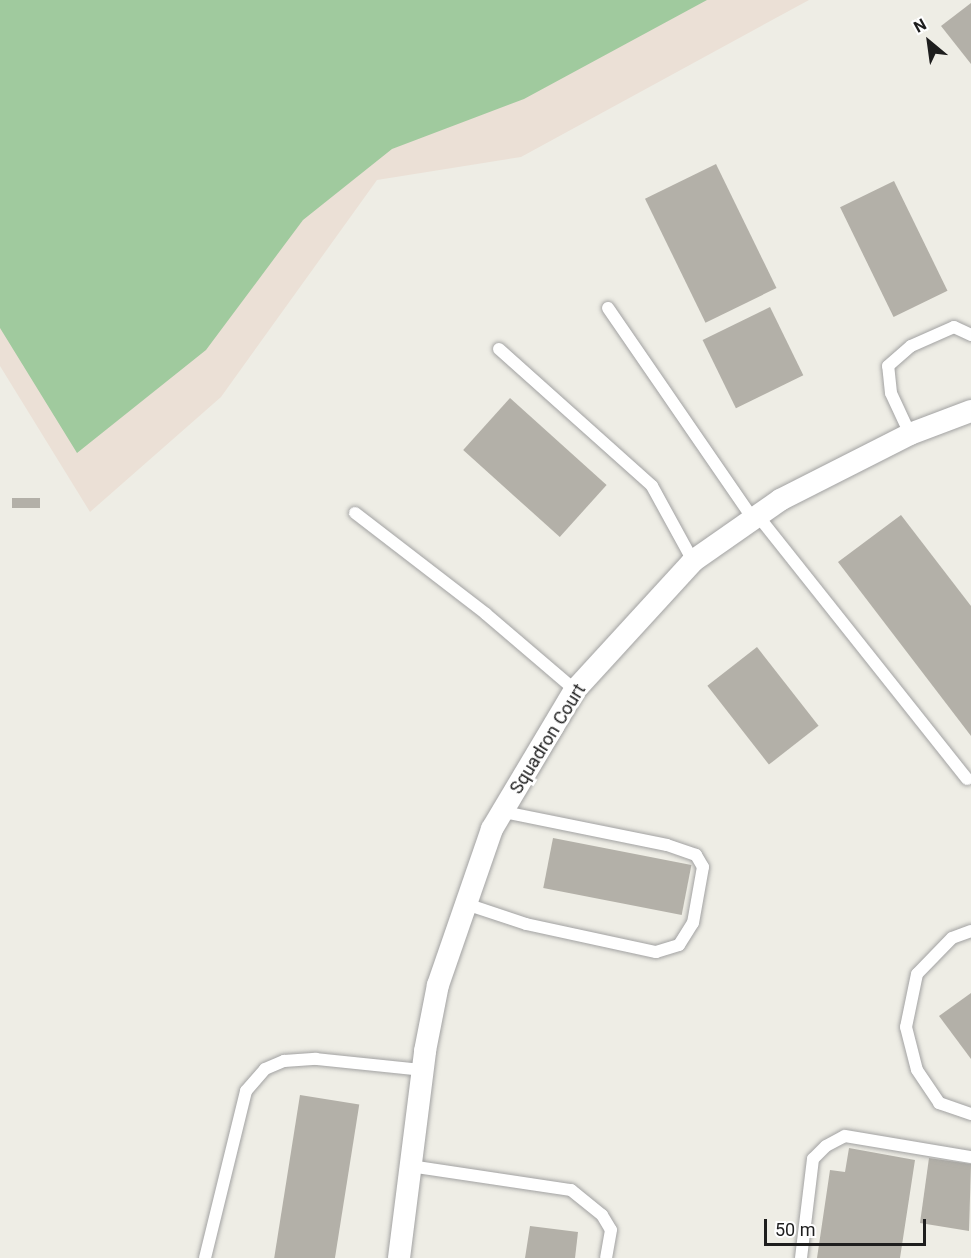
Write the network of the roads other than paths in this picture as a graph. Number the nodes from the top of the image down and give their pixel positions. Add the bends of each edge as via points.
1 (608, 308) dead end
2 (971, 335) edge
3 (499, 349) dead end
4 (971, 411) edge
5 (910, 434) junction
6 (355, 513) dead end
7 (755, 517) junction
8 (693, 561) junction
9 (575, 690) junction
10 (967, 779) dead end
11 (503, 812) junction
12 (466, 904) junction
13 (971, 931) edge
14 (422, 1070) junction
15 (971, 1114) edge
16 (971, 1157) edge
17 (411, 1166) junction
18 (205, 1258) edge
19 (399, 1258) edge
20 (606, 1258) edge
21 (801, 1258) edge

1 - 7 lane
2 - 5 lane via 954,327 911,346 888,366 891,393
3 - 8 lane via 652,486
4 - 5 street, Squadron Court
5 - 7 street, Squadron Court
6 - 9 lane via 486,614
7 - 8 street, Squadron Court
7 - 10 lane
8 - 9 street, Squadron Court
9 - 11 street, Squadron Court
11 - 12 street, Squadron Court via 492,829
11 - 12 lane via 667,845 696,855 704,867 693,923 679,945 656,952 526,924
12 - 14 street, Squadron Court via 438,985
13 - 15 lane via 952,938 917,974 906,1027 917,1070 939,1103
14 - 17 street, Squadron Court
14 - 18 lane via 316,1059 284,1061 265,1069 246,1091
16 - 21 lane via 845,1136 826,1146 813,1159
17 - 19 street, Squadron Court
17 - 20 lane via 571,1190 602,1215 611,1230

